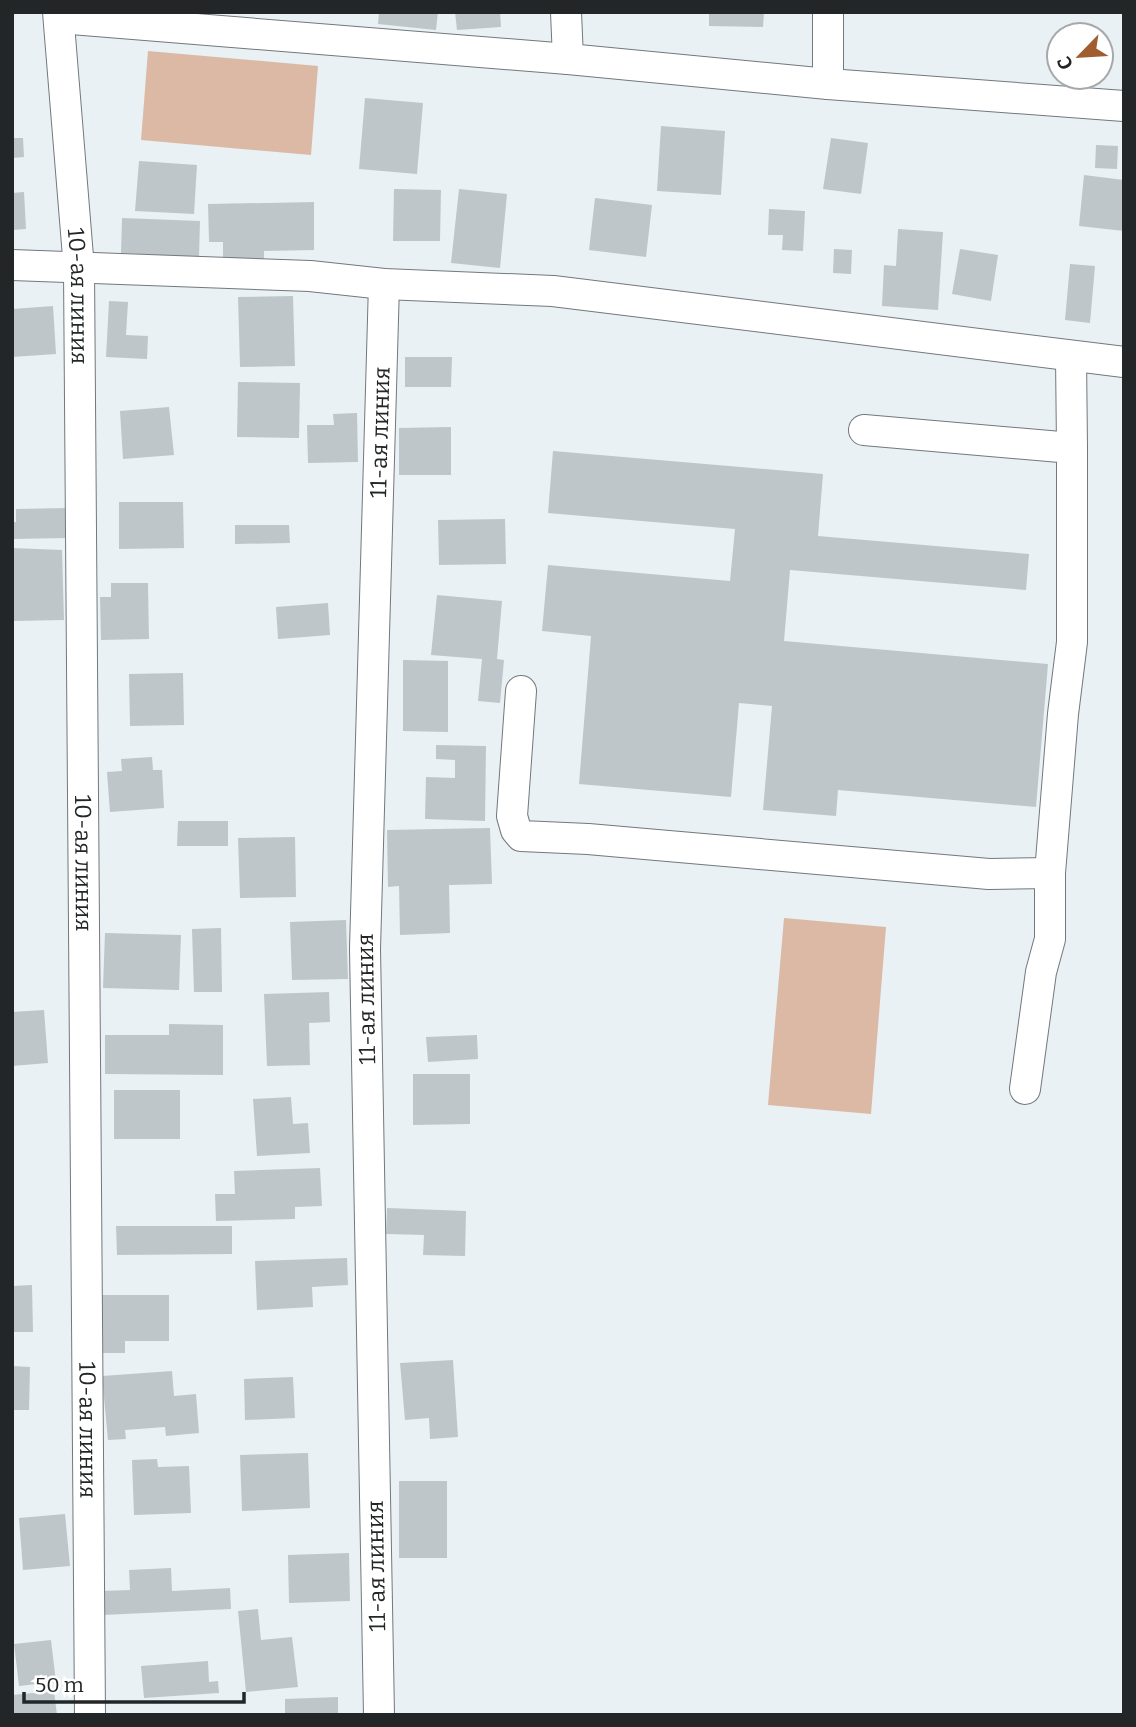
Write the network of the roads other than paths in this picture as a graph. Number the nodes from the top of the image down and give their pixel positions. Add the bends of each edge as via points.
1 (566, 12) edge
2 (828, 12) edge
3 (58, 15) edge
4 (568, 59) junction
5 (828, 84) junction
6 (1124, 106) edge
7 (12, 265) edge
8 (79, 269) junction
9 (384, 284) junction
10 (1071, 356) junction
11 (1124, 362) edge
12 (864, 430) dead end
13 (1072, 448) junction
14 (521, 691) dead end
15 (1050, 873) junction
16 (1026, 1089) dead end
17 (90, 1715) edge
18 (379, 1715) edge

1 - 4 street
2 - 5 street
3 - 4 street
3 - 8 street, 10-ая линия
4 - 5 street
5 - 6 street
7 - 8 street
8 - 9 street via 310,276
8 - 17 street, 10-ая линия
9 - 10 street via 553,291
9 - 18 street, 11-ая линия via 365,949
10 - 11 street
10 - 13 street
12 - 13 street
13 - 15 street via 1072,642
14 - 15 street via 512,816 521,836 989,874
15 - 16 street via 1050,939 1041,972

